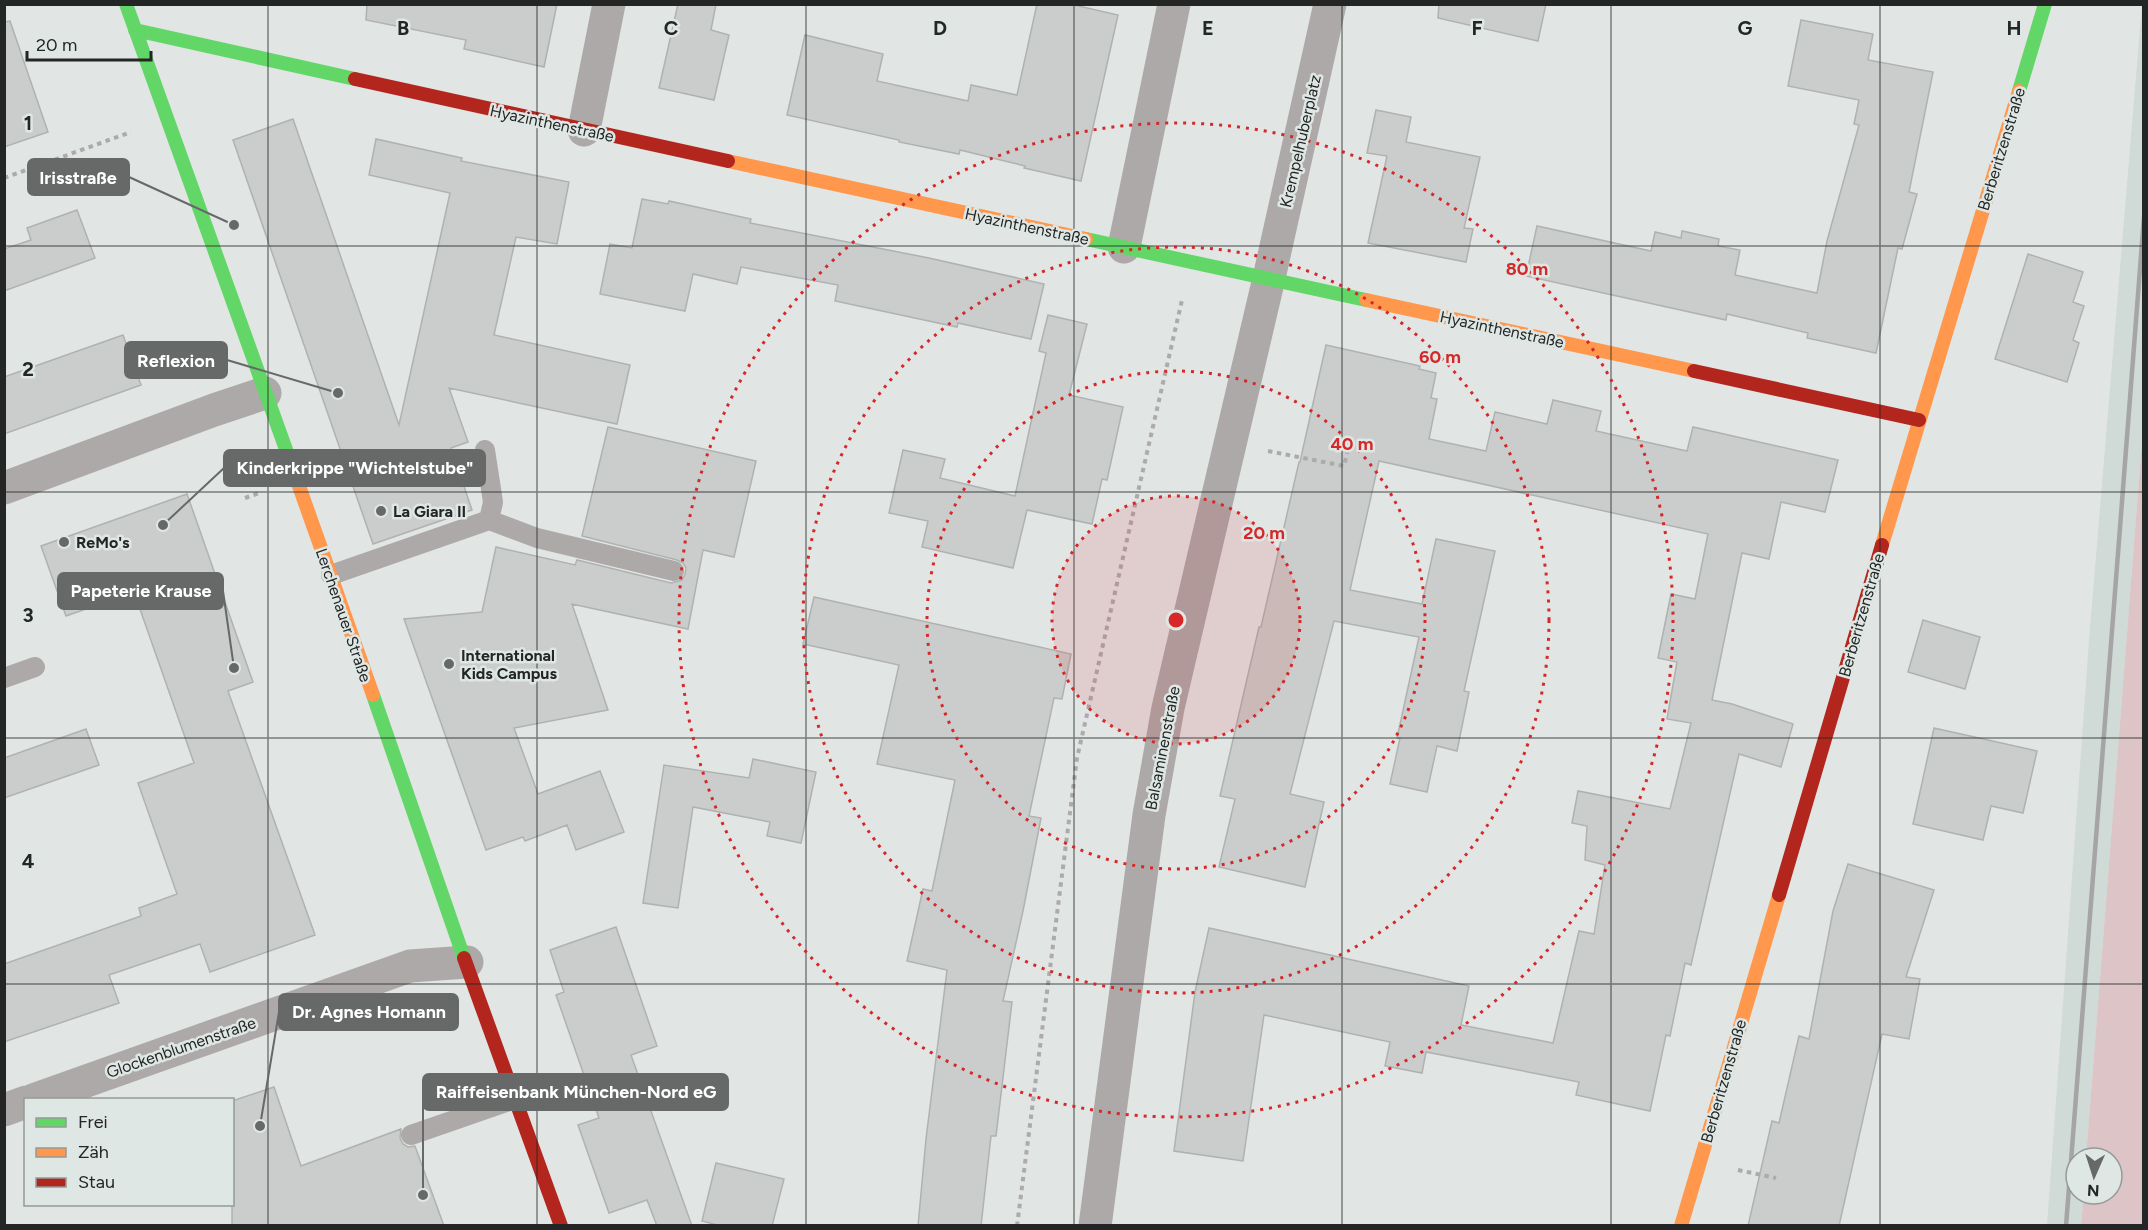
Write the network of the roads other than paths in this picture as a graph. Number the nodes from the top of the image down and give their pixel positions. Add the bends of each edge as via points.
1 (126, 4) edge
2 (609, 4) edge
3 (1174, 4) edge
4 (1330, 4) edge
5 (2045, 4) edge
6 (135, 30) junction
7 (584, 130) junction
8 (1124, 247) junction
9 (1269, 278) junction
10 (265, 393) junction
11 (1919, 420) junction
12 (485, 450) dead end
13 (4, 488) edge
14 (489, 520) junction
15 (674, 571) dead end
16 (331, 575) junction
17 (35, 667) dead end
18 (4, 678) edge
19 (467, 962) junction
20 (39, 1098) edge
21 (515, 1099) junction
22 (24, 1103) edge
23 (4, 1110) edge
24 (411, 1135) dead end
25 (561, 1226) edge
26 (1095, 1226) edge
27 (1681, 1226) edge

1 - 6 street, Lerchenauer Straße
2 - 7 street
3 - 8 street
4 - 9 street, Krempelhuberplatz
5 - 11 street, Berberitzenstraße
6 - 7 street, Hyazinthenstraße
6 - 10 street, Lerchenauer Straße
7 - 8 street, Hyazinthenstraße
8 - 9 street, Hyazinthenstraße
9 - 11 street, Hyazinthenstraße
9 - 26 street, Balsaminenstraße via 1168,708 1149,815
10 - 13 street
10 - 16 street, Lerchenauer Straße
11 - 27 street, Berberitzenstraße
12 - 14 lane via 493,502
14 - 15 lane via 537,538
14 - 16 lane
16 - 19 street, Lerchenauer Straße
17 - 18 lane
19 - 20 street, Glockenblumenstraße via 410,966
19 - 21 street, Lerchenauer Straße
21 - 24 lane
21 - 25 street, Lerchenauer Straße
22 - 23 street

